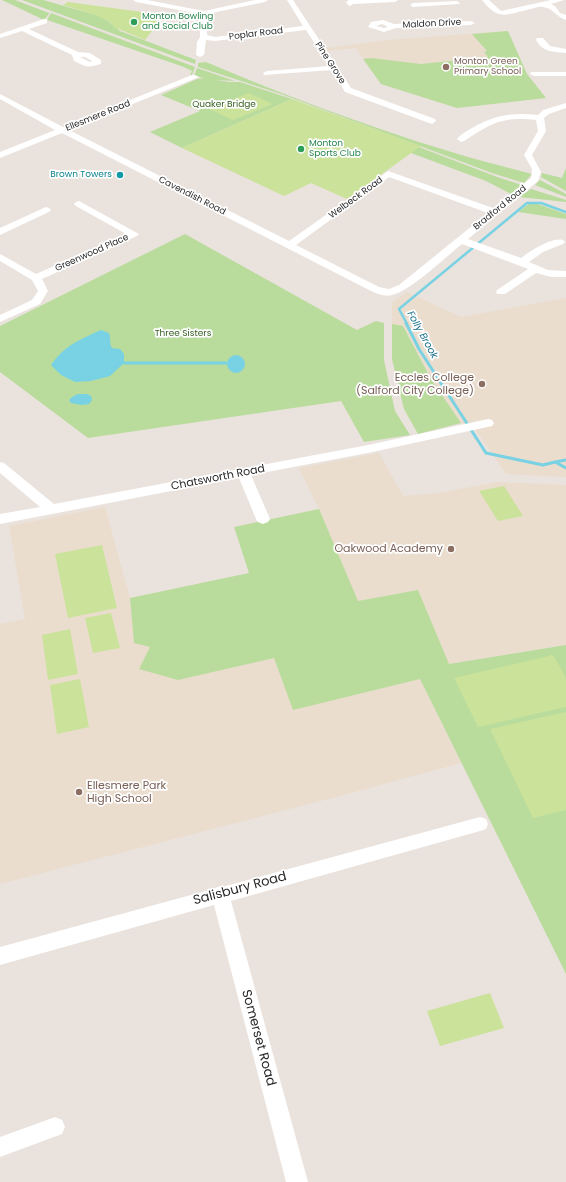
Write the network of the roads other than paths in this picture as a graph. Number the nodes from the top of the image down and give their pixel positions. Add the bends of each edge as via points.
1 (136, 0) edge
2 (265, 0) edge
3 (290, 0) edge
4 (395, 0) edge
5 (485, 0) edge
6 (561, 0) edge
7 (457, 3) dead end
8 (350, 4) dead end
9 (545, 5) junction
10 (417, 12) edge
11 (204, 13) junction
12 (566, 18) edge
13 (44, 21) dead end
14 (471, 23) dead end
15 (392, 26) dead end
16 (22, 28) junction
17 (308, 28) junction
18 (0, 36) edge
19 (204, 37) junction
20 (540, 40) dead end
21 (566, 51) edge
22 (76, 54) dead end
23 (200, 55) dead end
24 (334, 68) junction
25 (267, 73) dead end
26 (534, 74) dead end
27 (566, 74) edge
28 (195, 77) dead end
29 (0, 96) edge
30 (566, 105) edge
31 (540, 118) junction
32 (432, 121) dead end
33 (62, 130) junction
34 (461, 139) dead end
35 (0, 155) edge
36 (79, 204) dead end
37 (46, 210) dead end
38 (496, 212) junction
39 (0, 232) edge
40 (462, 240) junction
41 (560, 242) dead end
42 (290, 246) junction
43 (0, 257) edge
44 (523, 262) junction
45 (535, 269) junction
46 (566, 274) edge
47 (36, 278) junction
48 (501, 292) dead end
49 (385, 293) joint
50 (0, 319) edge
51 (484, 424) dead end
52 (0, 466) edge
53 (243, 472) junction
54 (52, 510) junction
55 (262, 519) dead end
56 (0, 520) edge
57 (480, 824) dead end
58 (220, 894) junction
59 (0, 956) edge
60 (55, 1127) dead end
61 (0, 1147) edge
62 (297, 1182) edge

1 - 11 street
2 - 11 street
3 - 17 street, Pine Grove
4 - 8 street via 349,2
5 - 9 street via 495,12 500,13
6 - 9 street
7 - 10 street
9 - 12 street via 554,7 558,14
10 - 14 street, Maldon Drive
10 - 15 street, Maldon Drive
11 - 19 street
13 - 16 street
16 - 18 street
16 - 22 street
17 - 19 street, Poplar Road via 215,39
17 - 24 street, Pine Grove
19 - 23 street
20 - 21 street via 544,47
24 - 25 street
24 - 32 street, Pine Grove via 350,92
26 - 27 street
28 - 33 street, Ellesmere Road
29 - 33 street, Cavendish Road
30 - 31 street via 546,112
31 - 34 street via 516,115 498,117
31 - 38 street, Bradford Road via 542,131 528,154 529,160 537,170 537,177
33 - 35 street, Ellesmere Road
33 - 42 street, Cavendish Road
36 - 47 street, Greenwood Place via 134,234
37 - 39 street
38 - 40 street, Bradford Road
38 - 42 street, Welbeck Road via 388,174
40 - 44 street
40 - 49 street, Bradford Road via 403,287
41 - 44 street via 539,250
42 - 49 street, Cavendish Road
43 - 47 street
44 - 45 street
45 - 46 street via 549,274
45 - 48 street
47 - 50 street via 43,291 36,302
51 - 53 street, Chatsworth Road
52 - 54 street
53 - 54 street, Chatsworth Road
53 - 55 street
54 - 56 street, Chatsworth Road
57 - 58 street, Salisbury Road
58 - 59 street, Salisbury Road
58 - 62 street, Somerset Road
60 - 61 street

